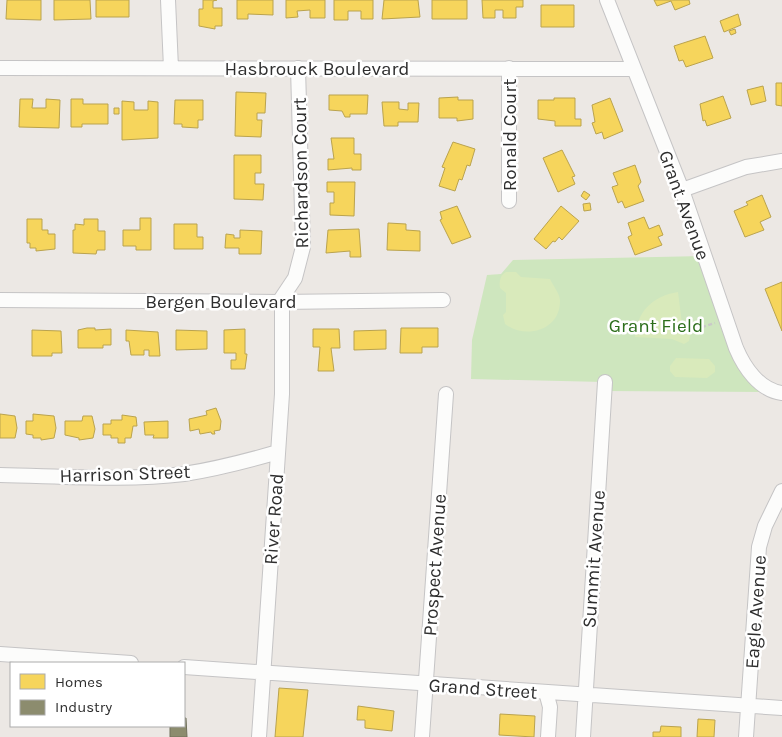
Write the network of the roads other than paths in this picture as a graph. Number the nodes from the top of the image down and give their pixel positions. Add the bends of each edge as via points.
1 (168, 0) edge
2 (607, 0) edge
3 (0, 68) edge
4 (170, 68) junction
5 (298, 68) junction
6 (509, 68) junction
7 (634, 69) junction
8 (782, 161) edge
9 (682, 190) junction
10 (510, 201) dead end
11 (0, 300) edge
12 (443, 300) dead end
13 (279, 302) junction
14 (605, 382) dead end
15 (782, 393) edge
16 (446, 394) dead end
17 (278, 452) junction
18 (0, 475) edge
19 (782, 491) edge
20 (0, 654) edge
21 (116, 662) edge
22 (185, 667) edge
23 (263, 672) junction
24 (426, 684) junction
25 (546, 692) junction
26 (586, 695) junction
27 (748, 706) junction
28 (782, 708) edge
29 (259, 737) edge
30 (422, 737) edge
31 (548, 737) edge
32 (583, 737) edge
33 (746, 737) edge

1 - 4 street
2 - 7 street, Grant Avenue
3 - 4 street, Hasbrouck Boulevard
4 - 5 street, Hasbrouck Boulevard
5 - 6 street, Hasbrouck Boulevard
5 - 13 street, Richardson Court via 303,247 295,278
6 - 7 street, Hasbrouck Boulevard
6 - 10 street, Ronald Court
7 - 9 street, Grant Avenue
8 - 9 street via 746,167
9 - 15 street, Grant Avenue via 742,362 752,376
11 - 13 street, Bergen Boulevard
12 - 13 street, Bergen Boulevard
13 - 17 street, River Road via 282,308 282,394
14 - 26 street, Summit Avenue
16 - 24 street, Prospect Avenue
17 - 18 street, Harrison Street via 225,467 183,474
17 - 23 street, River Road
19 - 27 street, Eagle Avenue via 759,547
20 - 21 street
22 - 23 street, Grand Street
23 - 24 street, Grand Street
23 - 29 street, River Road
24 - 25 street, Grand Street
24 - 30 street, Prospect Avenue
25 - 26 street, Grand Street
25 - 31 street via 550,707
26 - 27 street, Grand Street
26 - 32 street, Summit Avenue
27 - 28 street, Grand Street
27 - 33 street, Eagle Avenue

